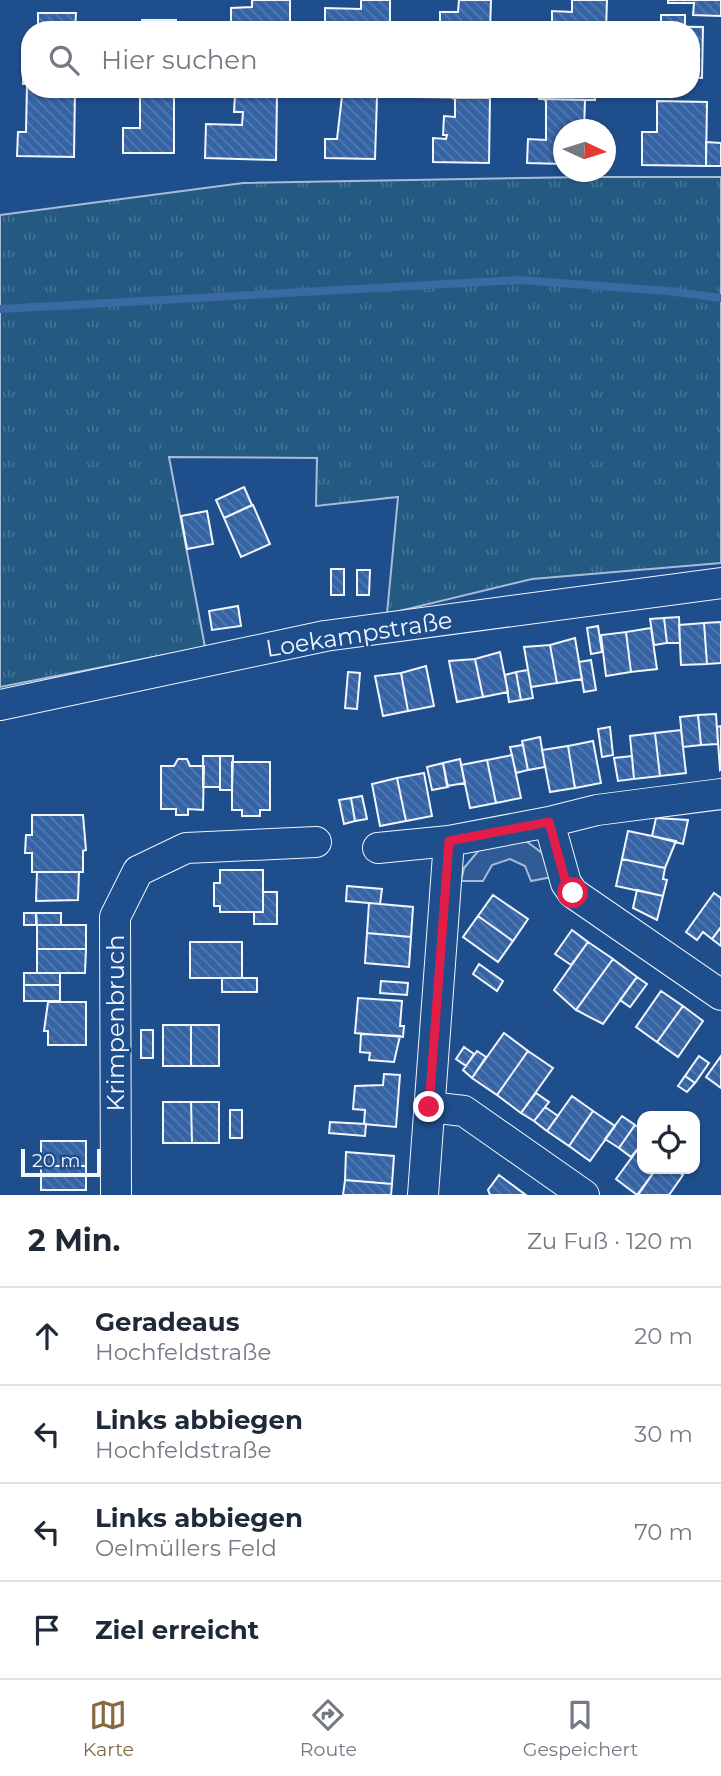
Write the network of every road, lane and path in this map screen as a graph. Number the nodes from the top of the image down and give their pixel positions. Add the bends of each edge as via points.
1 (721, 583) edge
2 (0, 705) edge
3 (721, 794) edge
4 (549, 822) junction
5 (449, 841) junction
6 (316, 842) dead end
7 (379, 848) dead end
8 (721, 995) edge
9 (429, 1107) junction
10 (116, 1195) edge
11 (423, 1195) edge
12 (584, 1195) edge

1 - 2 street, Loekampstraße via 325,636
3 - 4 street via 597,810
4 - 5 street
4 - 8 street via 573,893
5 - 7 street
5 - 9 street
6 - 10 street, Krimpenbruch via 186,848 138,871 115,917
9 - 11 street
9 - 12 street via 464,1111

